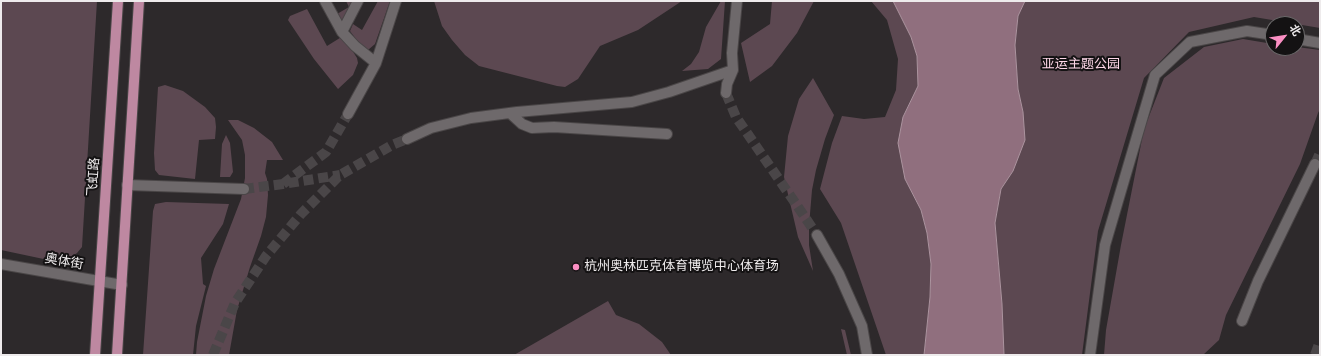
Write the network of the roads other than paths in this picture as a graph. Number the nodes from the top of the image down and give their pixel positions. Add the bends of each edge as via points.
1 (118, 1) edge
2 (139, 1) edge
3 (325, 1) edge
4 (358, 1) edge
5 (396, 1) edge
6 (737, 1) edge
7 (342, 32) junction
8 (1265, 34) edge
9 (1305, 40) edge
10 (1320, 42) edge
11 (376, 63) junction
12 (733, 70) junction
13 (726, 93) tunnel mouth
14 (510, 113) junction
15 (348, 114) tunnel mouth
16 (666, 134) dead end
17 (407, 139) tunnel mouth
18 (1315, 164) tunnel mouth
19 (127, 185) junction
20 (244, 189) tunnel mouth
21 (816, 235) tunnel mouth
22 (1, 264) edge
23 (100, 281) junction
24 (122, 285) junction
25 (1242, 321) dead end
26 (95, 355) edge
27 (118, 355) edge
28 (867, 355) edge
29 (1090, 355) edge

1 - 23 main road, 飞虹路
2 - 19 main road
3 - 7 street
4 - 7 street
5 - 11 street
6 - 12 street
7 - 11 street
8 - 29 street via 1247,31 1190,42 1155,75 1105,245
9 - 10 street
11 - 15 street
12 - 13 street
12 - 14 street via 632,102
14 - 16 street via 522,124 532,128 554,126
14 - 17 street via 471,118 431,128
18 - 25 street via 1258,281
19 - 20 street
19 - 24 main road
21 - 28 street via 839,274 862,326
22 - 23 street, 奥体街
23 - 24 street, 奥体街
23 - 26 main road, 飞虹路
24 - 27 main road

